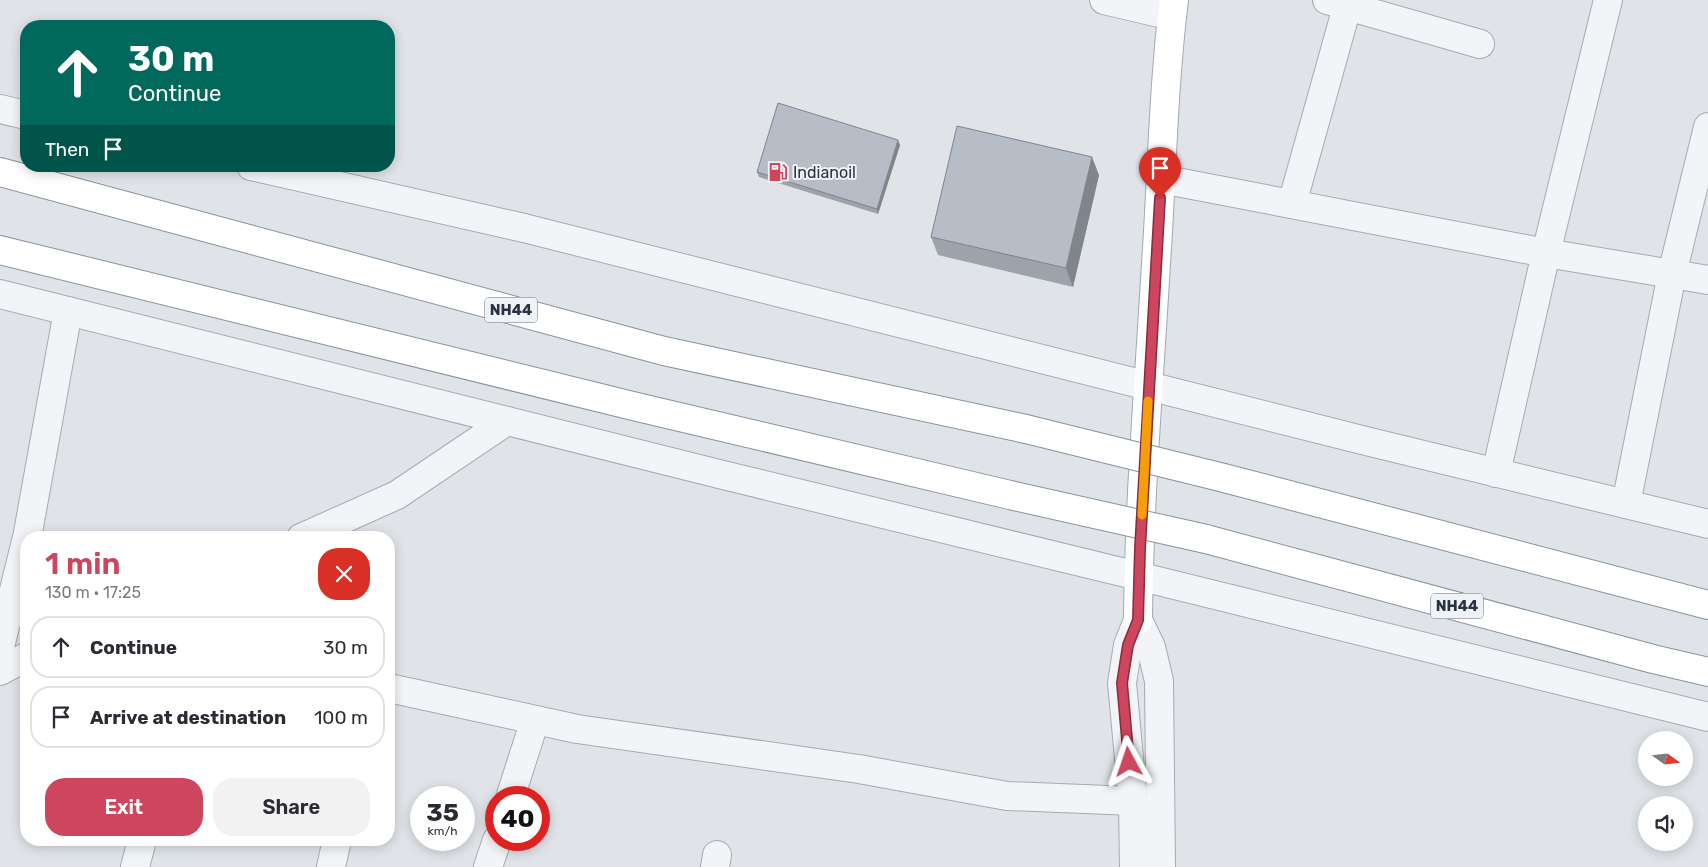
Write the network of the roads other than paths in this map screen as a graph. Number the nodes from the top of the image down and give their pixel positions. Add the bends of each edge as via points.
1 (1104, 0) edge
2 (1608, 0) edge
3 (1341, 2) edge
4 (1173, 8) edge
5 (1480, 44) dead end
6 (0, 109) edge
7 (20, 114) edge
8 (1708, 127) edge
9 (0, 172) edge
10 (277, 172) edge
11 (1161, 179) junction
12 (1292, 204) junction
13 (0, 250) edge
14 (1546, 253) junction
15 (1672, 274) junction
16 (1708, 280) edge
17 (0, 294) edge
18 (68, 311) junction
19 (1148, 386) junction
20 (507, 421) junction
21 (1496, 473) junction
22 (1626, 504) junction
23 (1708, 524) edge
24 (28, 531) edge
25 (316, 531) edge
26 (20, 567) edge
27 (1138, 576) junction
28 (1708, 605) edge
29 (1138, 620) junction
30 (0, 647) edge
31 (20, 660) edge
32 (0, 671) edge
33 (1708, 672) edge
34 (395, 689) edge
35 (1708, 717) edge
36 (535, 720) junction
37 (514, 786) edge
38 (1133, 801) junction
39 (140, 846) edge
40 (336, 846) edge
41 (493, 851) edge
42 (135, 867) edge
43 (331, 867) edge
44 (488, 867) edge
45 (1134, 867) edge
46 (1161, 867) edge

1 - 4 street
2 - 14 street
3 - 5 street
3 - 12 street
4 - 11 main road via 1165,79
6 - 7 street
8 - 15 street
9 - 28 main road, NH44, bridge via 664,351 1026,429
10 - 19 street via 524,228
11 - 12 street
11 - 19 main road
12 - 14 street
13 - 33 main road, NH44, bridge via 637,407 1206,539
14 - 15 street
14 - 21 street
15 - 16 street
15 - 22 street
17 - 18 street
18 - 20 street
18 - 24 street
19 - 21 street
19 - 27 main road
20 - 25 street via 396,495
20 - 27 street
21 - 22 street
22 - 23 street
26 - 30 street
27 - 29 main road
27 - 35 street
29 - 38 street via 1128,645 1122,683
29 - 46 street via 1151,647 1160,681
31 - 32 street
34 - 36 street
36 - 37 street
36 - 38 street via 577,729 860,769 1007,796
38 - 45 street
39 - 42 street
40 - 43 street
41 - 44 street

